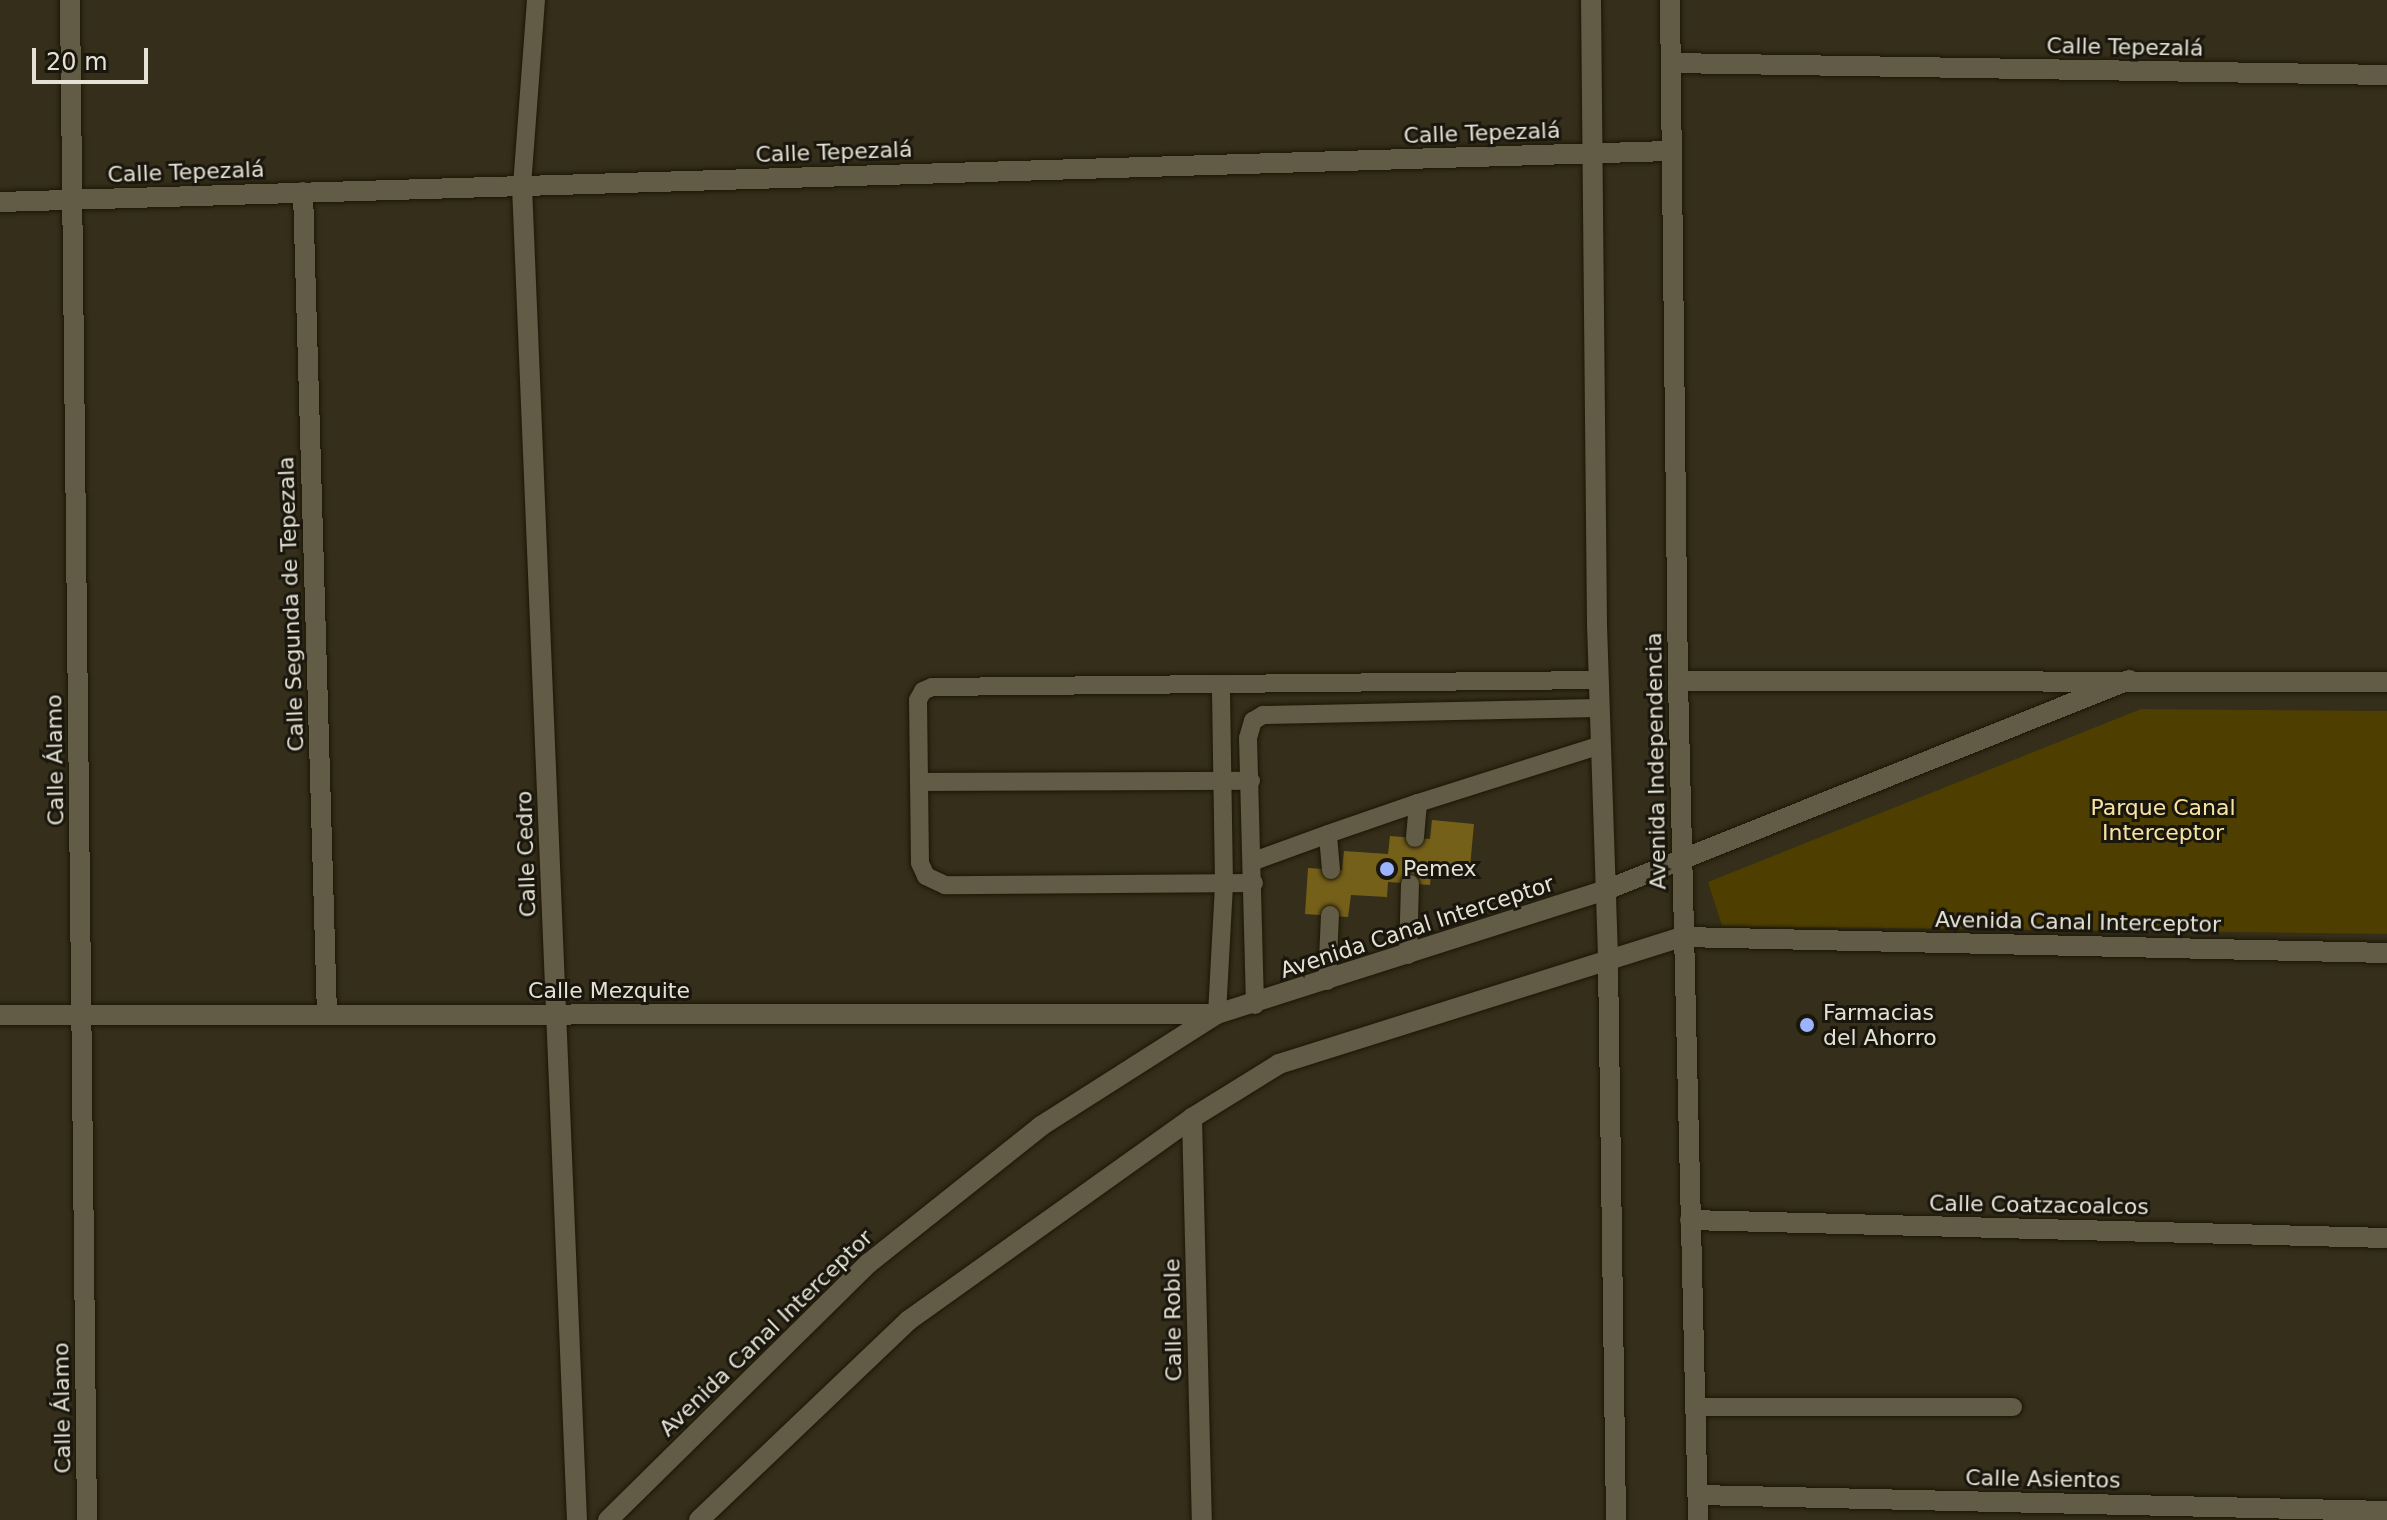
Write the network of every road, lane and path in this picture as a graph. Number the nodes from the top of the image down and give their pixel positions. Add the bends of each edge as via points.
1 (70, 0) edge
2 (536, 0) edge
3 (1591, 0) edge
4 (1670, 0) edge
5 (1671, 63) junction
6 (2387, 75) edge
7 (1670, 151) junction
8 (1594, 153) junction
9 (522, 186) junction
10 (303, 192) junction
11 (72, 199) junction
12 (0, 202) edge
13 (1599, 680) junction
14 (2129, 680) junction
15 (1678, 681) junction
16 (2387, 682) edge
17 (1221, 684) junction
18 (1600, 708) junction
19 (1601, 745) junction
20 (1222, 780) junction
21 (1251, 781) junction
22 (920, 782) junction
23 (1418, 803) junction
24 (1328, 834) junction
25 (1415, 838) dead end
26 (1254, 861) junction
27 (1682, 862) junction
28 (1331, 870) dead end
29 (1254, 883) junction
30 (1224, 884) junction
31 (1410, 884) dead end
32 (1606, 890) junction
33 (1330, 915) dead end
34 (1683, 937) junction
35 (2387, 953) edge
36 (1408, 955) junction
37 (1608, 961) junction
38 (1327, 981) junction
39 (1255, 1005) junction
40 (1217, 1014) junction
41 (0, 1015) edge
42 (82, 1015) junction
43 (327, 1015) junction
44 (557, 1015) junction
45 (1192, 1118) junction
46 (1690, 1220) junction
47 (2387, 1238) edge
48 (1695, 1407) junction
49 (2013, 1407) dead end
50 (1698, 1495) junction
51 (2387, 1511) edge
52 (87, 1520) edge
53 (577, 1520) edge
54 (608, 1520) edge
55 (699, 1520) edge
56 (1202, 1520) edge
57 (1616, 1520) edge
58 (1698, 1520) edge

1 - 11 street, Calle Álamo
2 - 9 lane
3 - 8 street
4 - 5 street, Avenida Independencia
5 - 6 street, Calle Tepezalá
5 - 7 street, Avenida Independencia
7 - 8 street, Calle Tepezalá
7 - 15 street, Avenida Independencia
8 - 9 street, Calle Tepezalá
8 - 13 street
9 - 10 street, Calle Tepezalá
9 - 44 street, Calle Cedro
10 - 11 street, Calle Tepezalá
10 - 43 street, Calle Segunda de Tepezala
11 - 12 street, Calle Tepezalá
11 - 42 street, Calle Álamo
13 - 17 lane
13 - 18 street
14 - 15 street
14 - 16 street, Avenida Canal Interceptor
14 - 27 street, Avenida Canal Interceptor
15 - 27 street, Avenida Independencia
17 - 20 lane
17 - 22 lane via 932,687 918,700
18 - 19 street
18 - 21 lane via 1263,715 1253,721 1248,738
19 - 23 lane
19 - 32 street
20 - 21 lane
20 - 22 lane
20 - 30 lane
21 - 26 lane
22 - 30 lane via 920,863 926,876 945,885
23 - 24 lane
23 - 25 lane
24 - 26 lane
24 - 28 lane
26 - 29 lane
27 - 32 street, Avenida Canal Interceptor
27 - 34 street, Avenida Independencia
29 - 30 lane
29 - 39 lane
30 - 40 lane
31 - 36 lane
32 - 36 street, Avenida Canal Interceptor
32 - 37 street
33 - 38 lane
34 - 35 street, Avenida Canal Interceptor
34 - 37 street, Avenida Canal Interceptor
34 - 46 street, Avenida Independencia
36 - 38 street, Avenida Canal Interceptor
37 - 45 street, Avenida Canal Interceptor via 1279,1064
37 - 57 street
38 - 39 street, Avenida Canal Interceptor
39 - 40 street, Avenida Canal Interceptor
40 - 44 street, Calle Mezquite
40 - 54 street, Avenida Canal Interceptor via 1041,1126 869,1263
41 - 42 street, Calle Mezquite
42 - 43 street, Calle Mezquite
42 - 52 street, Calle Álamo
43 - 44 street, Calle Mezquite
44 - 53 street, Calle Cedro
45 - 55 street, Avenida Canal Interceptor via 909,1320
45 - 56 street, Calle Roble
46 - 47 street, Calle Coatzacoalcos
46 - 48 street, Avenida Independencia
48 - 49 lane
48 - 50 street, Avenida Independencia
50 - 51 street, Calle Asientos
50 - 58 street, Avenida Independencia

